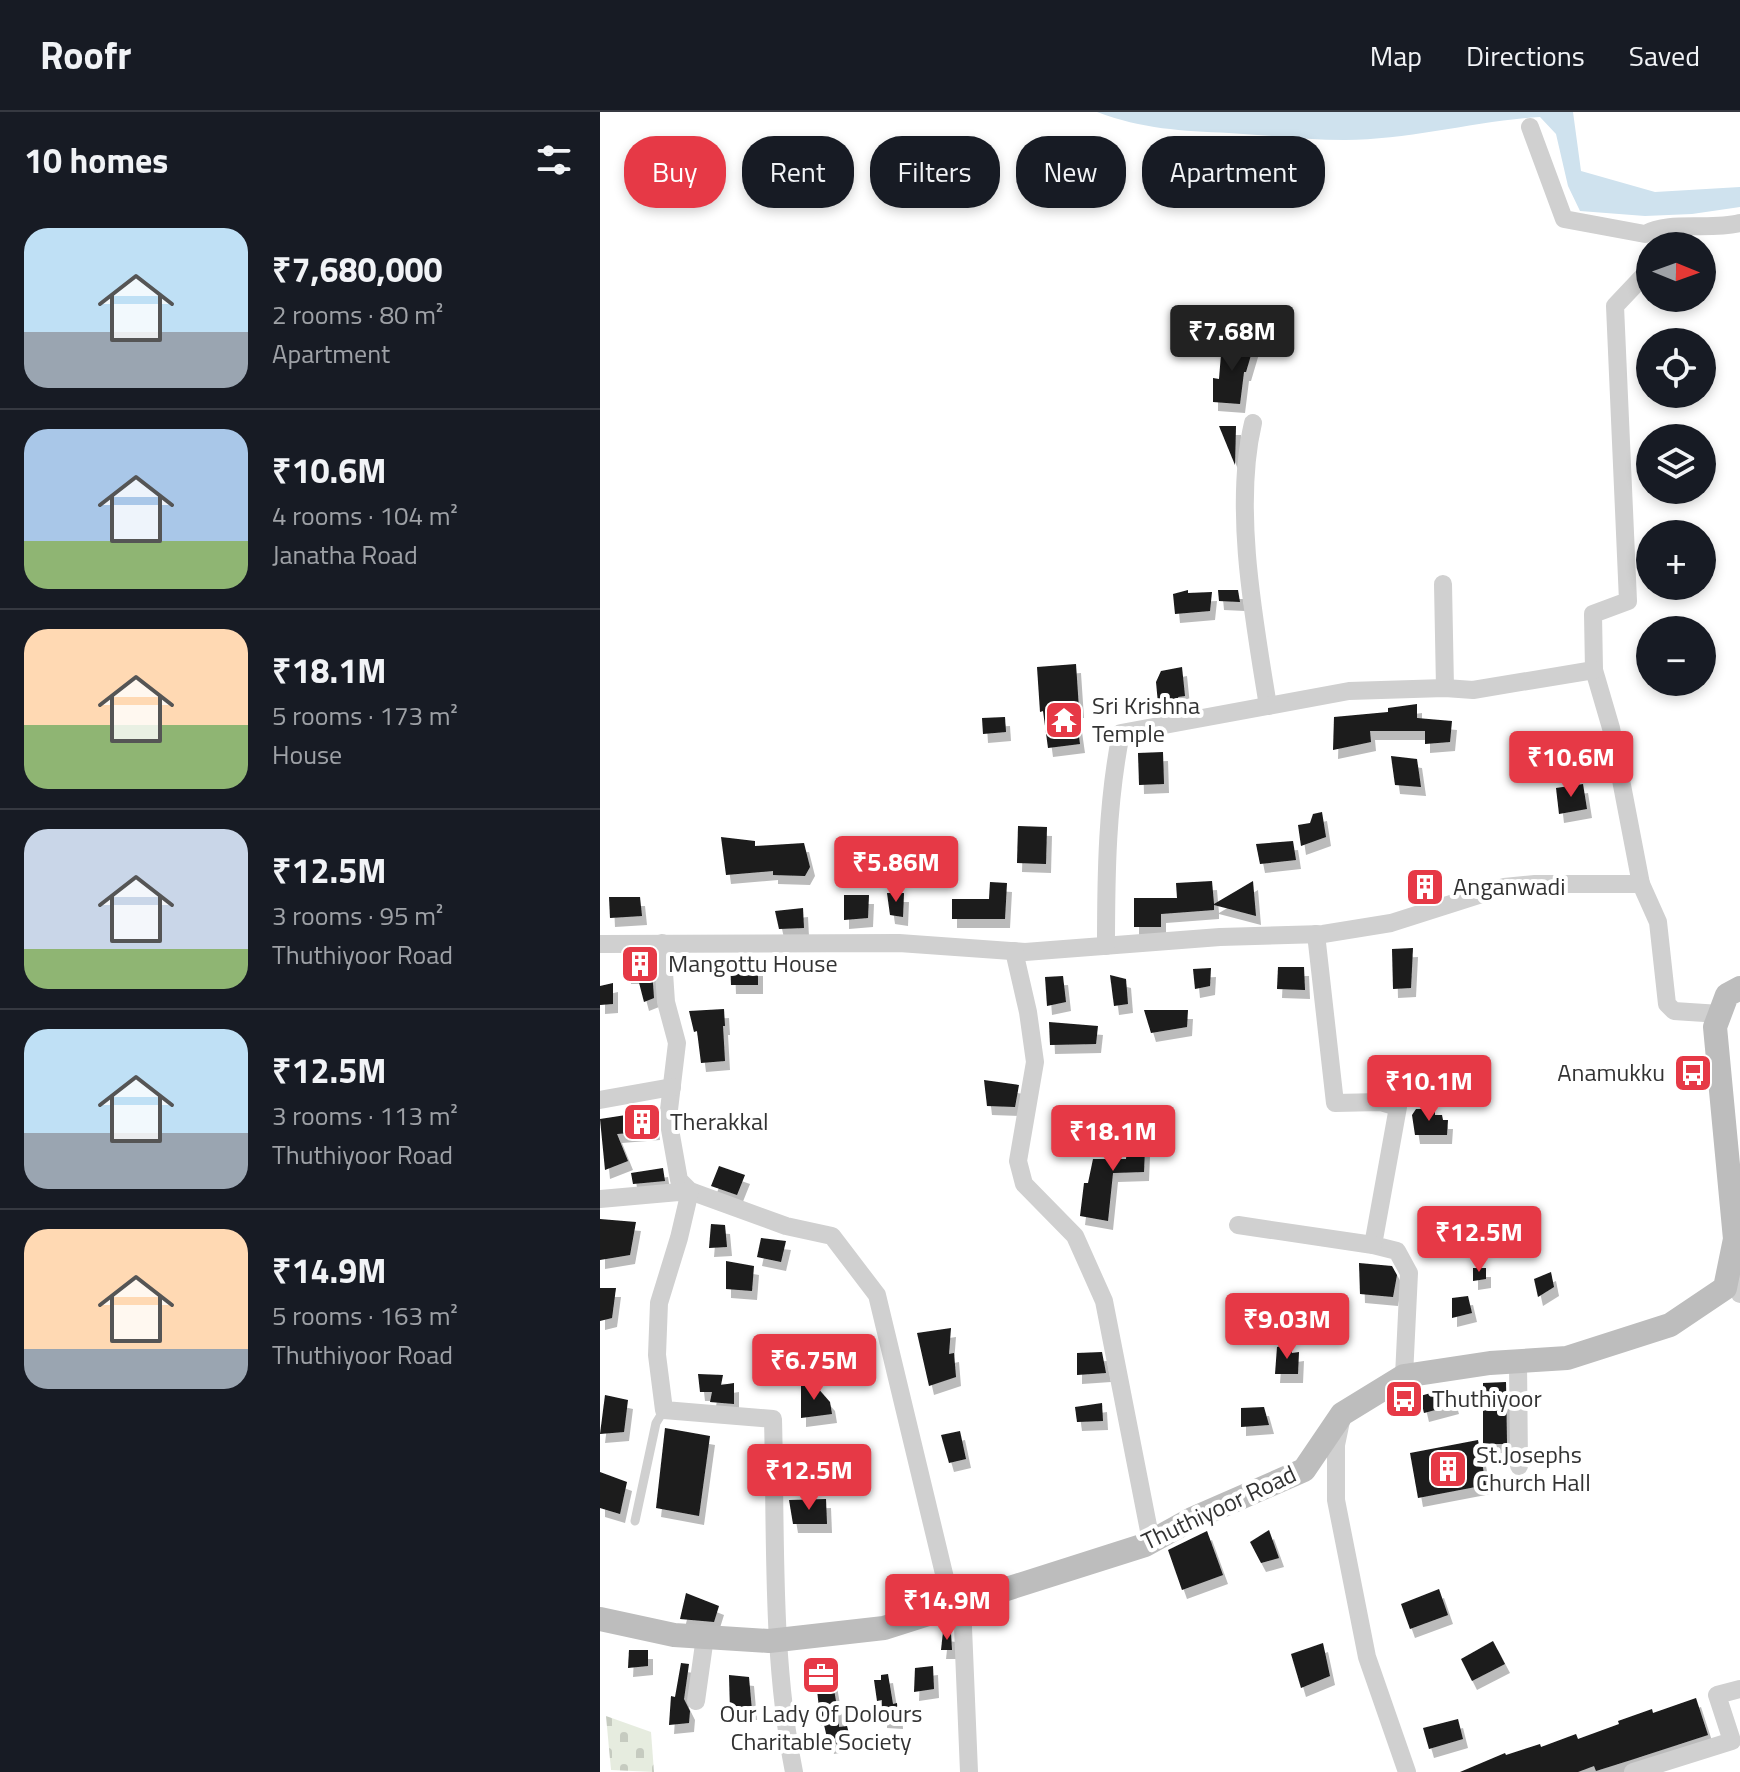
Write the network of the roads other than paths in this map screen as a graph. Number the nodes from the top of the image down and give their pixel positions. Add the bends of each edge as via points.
1 (1530, 127) dead end
2 (1740, 223) edge
3 (1636, 232) edge
4 (1688, 232) edge
5 (1636, 284) edge
6 (1253, 423) dead end
7 (1443, 584) dead end
8 (1594, 670) junction
9 (1445, 688) junction
10 (1268, 706) junction
11 (1641, 884) junction
12 (1316, 934) junction
13 (662, 943) junction
14 (600, 944) edge
15 (1106, 946) junction
16 (1014, 951) junction
17 (1740, 988) edge
18 (1720, 1014) junction
19 (672, 1087) junction
20 (600, 1100) edge
21 (690, 1191) junction
22 (600, 1199) edge
23 (1238, 1225) dead end
24 (1373, 1245) junction
25 (1728, 1273) junction
26 (1740, 1294) edge
27 (1518, 1361) junction
28 (1404, 1376) junction
29 (664, 1410) junction
30 (1342, 1414) junction
31 (1519, 1466) dead end
32 (635, 1521) dead end
33 (1151, 1541) junction
34 (957, 1605) junction
35 (600, 1619) edge
36 (705, 1637) junction
37 (779, 1640) junction
38 (1740, 1689) edge
39 (696, 1701) dead end
40 (794, 1772) edge
41 (969, 1772) edge
42 (1407, 1772) edge
43 (1633, 1772) edge

1 - 3 street via 1564,219
2 - 4 street
5 - 8 street via 1615,306 1628,601 1593,614
6 - 10 street via 1244,485 1252,612
7 - 9 street
8 - 9 street via 1473,690
8 - 11 street via 1611,728
9 - 10 street via 1349,691
10 - 15 street via 1121,733 1111,787
11 - 12 street via 1504,887 1391,923
11 - 18 street via 1658,922 1667,1004 1674,1011
12 - 15 street
12 - 24 street via 1335,1103 1398,1107
13 - 14 street
13 - 16 street via 899,943
13 - 19 street via 666,1002 677,1043
15 - 16 street
16 - 33 street via 1035,1062 1018,1161 1024,1184 1075,1236 1104,1301
17 - 18 main road via 1727,995
18 - 25 main road, Thuthiyoor Road via 1715,1027 1735,1239
19 - 20 street
19 - 21 street via 668,1118 673,1149 679,1180
21 - 22 street
21 - 29 street via 659,1303 657,1355
21 - 34 street via 786,1226 832,1236 877,1295
23 - 24 street
24 - 28 street via 1397,1251 1409,1273
25 - 26 street
25 - 27 main road, Thuthiyoor Road via 1725,1288 1670,1325 1567,1358
27 - 28 main road, Thuthiyoor Road
27 - 31 street
28 - 30 main road, Thuthiyoor Road
29 - 32 lane via 656,1423
29 - 37 street via 773,1419
30 - 33 main road, Thuthiyoor Road via 1304,1470
30 - 42 street via 1336,1500 1367,1657
33 - 34 main road, Thuthiyoor Road
34 - 37 main road, Thuthiyoor Road via 884,1628
34 - 41 street
35 - 36 main road, Thuthiyoor Road
36 - 37 main road, Thuthiyoor Road
36 - 39 street
37 - 40 street
38 - 43 street via 1717,1695 1732,1741

